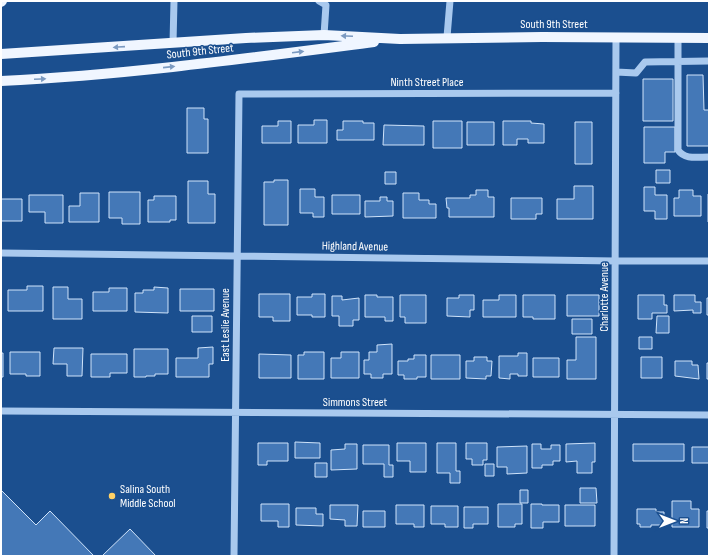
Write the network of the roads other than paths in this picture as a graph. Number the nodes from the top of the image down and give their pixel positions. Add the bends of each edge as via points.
1 (174, 1) edge
2 (319, 1) edge
3 (450, 1) edge
4 (327, 3) edge
5 (324, 35) junction
6 (447, 37) junction
7 (616, 37) junction
8 (678, 37) junction
9 (400, 38) junction
10 (709, 38) edge
11 (173, 43) junction
12 (1, 54) edge
13 (678, 61) junction
14 (709, 61) edge
15 (616, 72) junction
16 (1, 81) edge
17 (616, 93) junction
18 (239, 94) joint
19 (709, 157) edge
20 (1, 254) edge
21 (236, 256) junction
22 (616, 261) junction
23 (709, 261) edge
24 (1, 411) edge
25 (235, 413) junction
26 (615, 414) junction
27 (709, 415) edge
28 (234, 556) edge
29 (614, 556) edge

1 - 11 street
2 - 4 street
3 - 6 street
4 - 5 street
9 -> 5 main road, South 9th Street
5 - 11 main road, South 9th Street
6 - 7 main road, South 9th Street
6 - 9 main road, South 9th Street
7 - 8 main road, South 9th Street
7 - 15 street, Charlotte Avenue
8 - 10 main road, South 9th Street
8 - 13 street
16 -> 9 main road, South 9th Street via 240,60
11 -> 12 main road, South 9th Street
13 - 14 street
13 - 15 street via 645,62 636,73
13 - 19 street via 678,150 686,157
15 - 17 street, Charlotte Avenue
17 - 18 street, Ninth Street Place
17 - 22 street, Charlotte Avenue
18 - 21 street, East Leslie Avenue
20 - 21 street, Highland Avenue
21 - 22 street, Highland Avenue
21 - 25 street, East Leslie Avenue
22 - 23 street, Highland Avenue
22 - 26 street, Charlotte Avenue
24 - 25 street, Simmons Street
25 - 26 street, Simmons Street
25 - 28 street, East Leslie Avenue
26 - 27 street, Simmons Street
26 - 29 street, Charlotte Avenue

